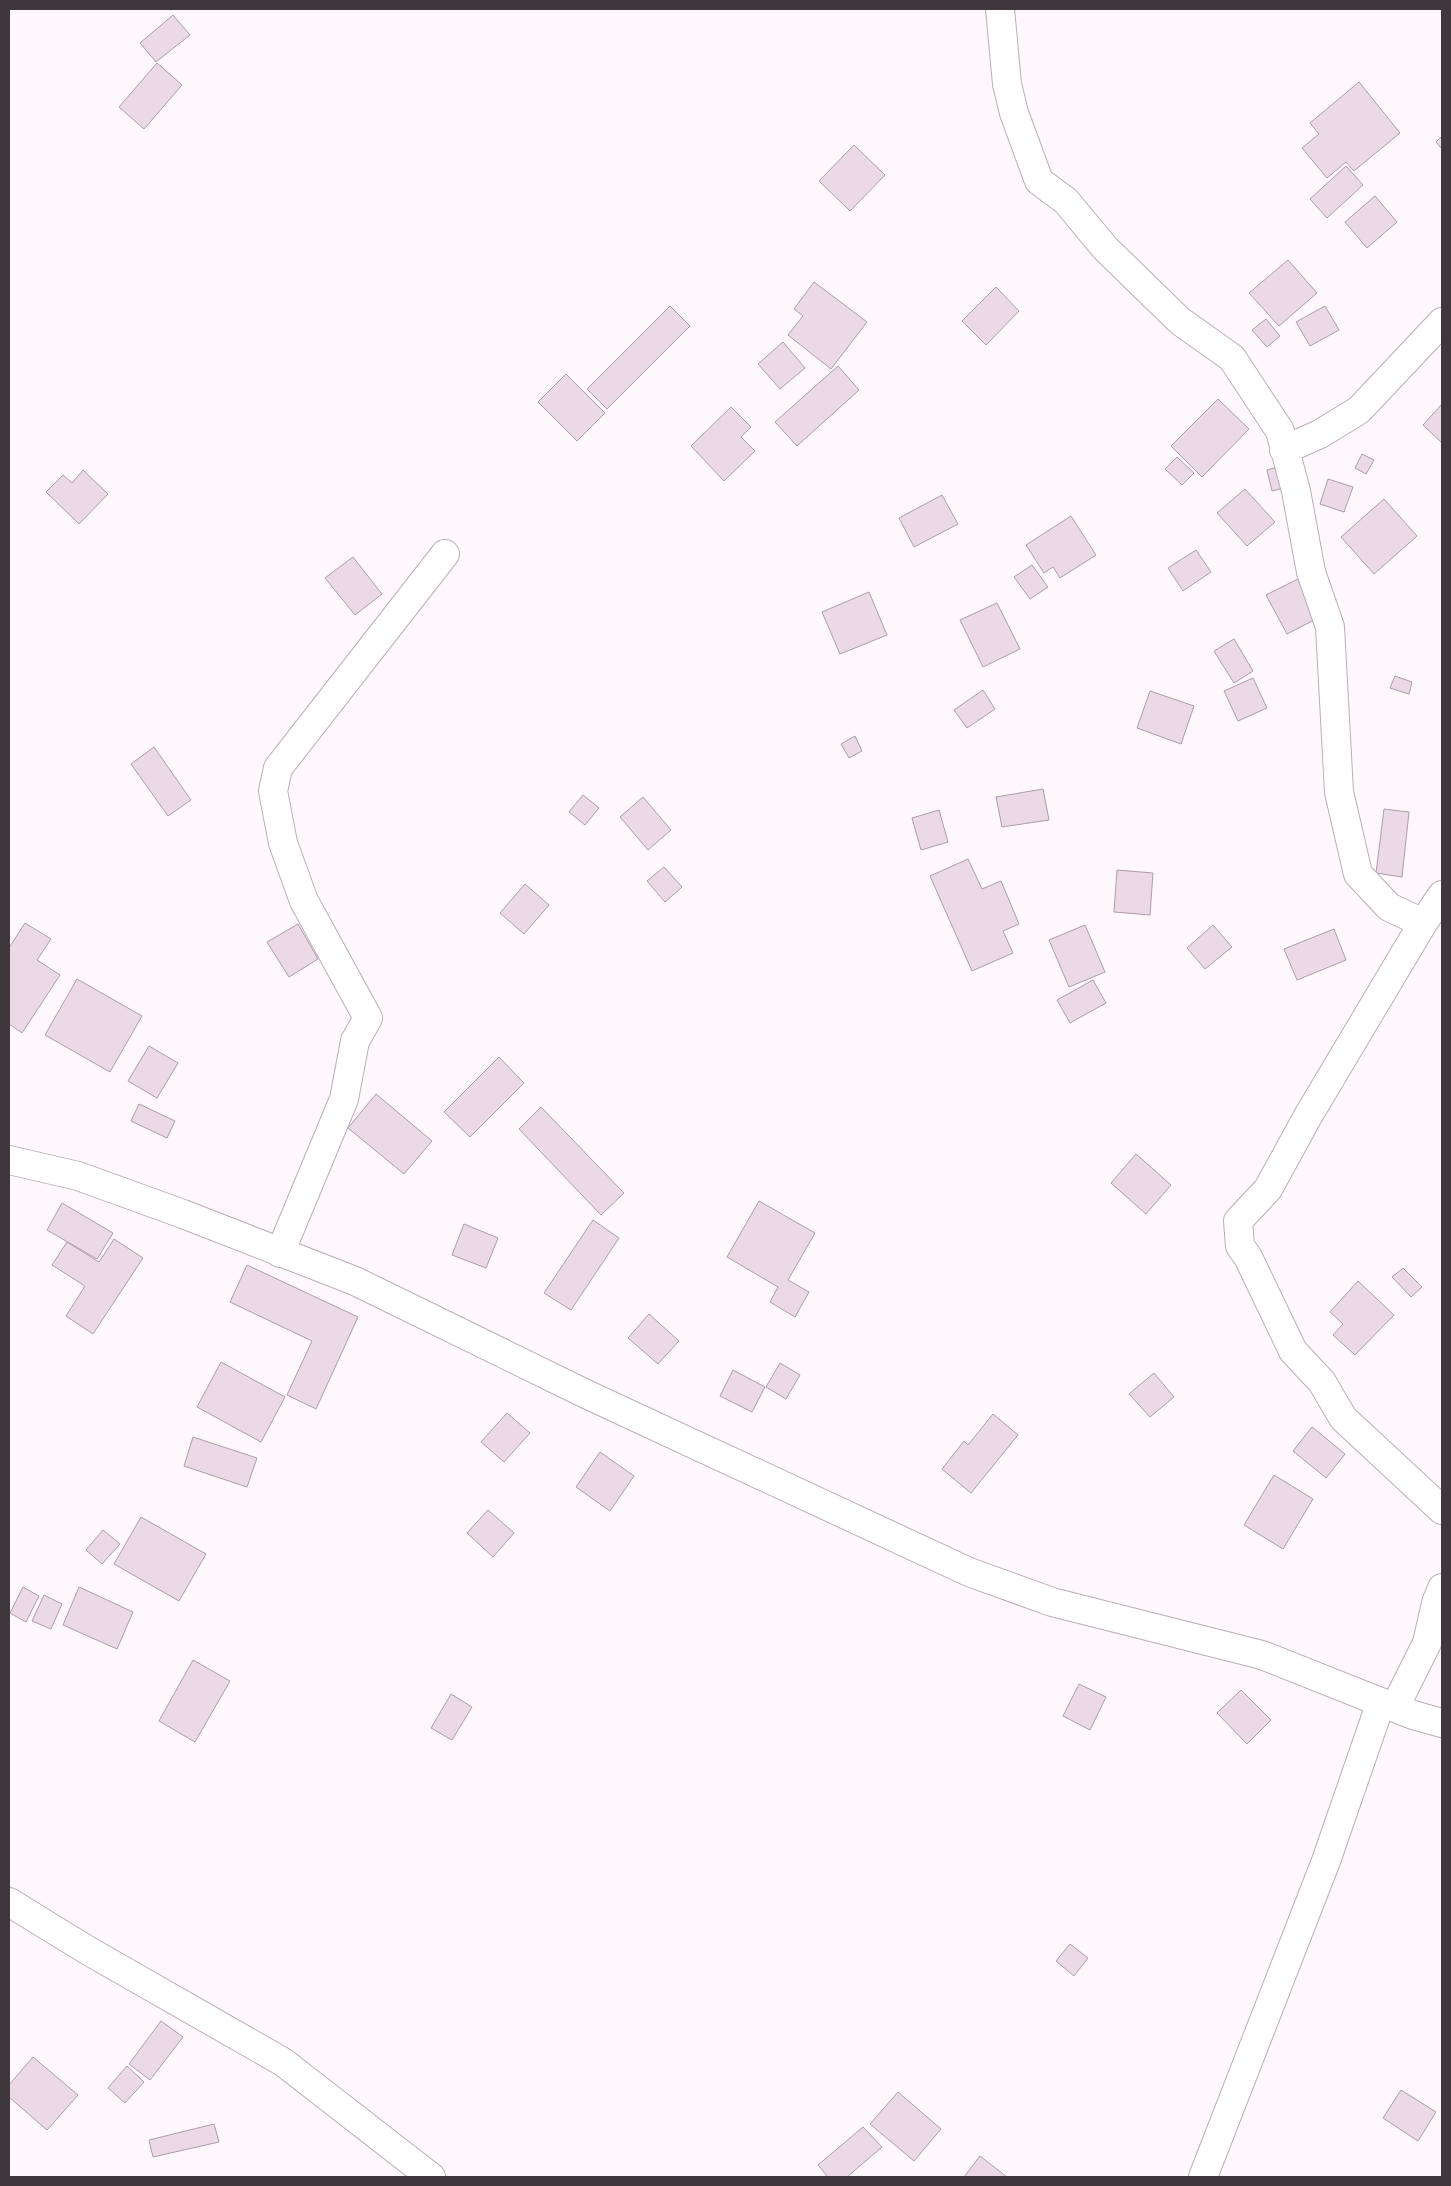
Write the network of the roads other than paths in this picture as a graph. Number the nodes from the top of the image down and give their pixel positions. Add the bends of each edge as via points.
1 (1000, 9) edge
2 (1442, 322) edge
3 (1284, 450) junction
4 (445, 554) dead end
5 (1442, 895) edge
6 (1423, 923) junction
7 (9, 1160) edge
8 (280, 1252) junction
9 (1442, 1510) edge
10 (1442, 1588) edge
11 (1388, 1704) junction
12 (1442, 1723) edge
13 (9, 1902) edge
14 (431, 2177) edge
15 (1203, 2177) edge

1 - 3 street via 1007,84 1014,113 1040,181 1066,201 1105,248 1174,315 1232,358 1276,423
2 - 3 street via 1359,410 1320,434
3 - 6 street via 1296,491 1311,572 1330,627 1339,792 1358,874 1389,907
4 - 8 street via 278,768 272,791 283,843 304,901 368,1018 355,1042 344,1100
5 - 6 street
6 - 9 street via 1308,1116 1268,1190 1238,1221 1240,1246 1292,1351 1322,1382 1342,1418
7 - 8 street via 78,1176
8 - 11 street via 355,1282 586,1394 969,1572 1052,1602 1262,1655
10 - 11 street via 1427,1643
11 - 12 street
11 - 15 street
13 - 14 street via 283,2062

